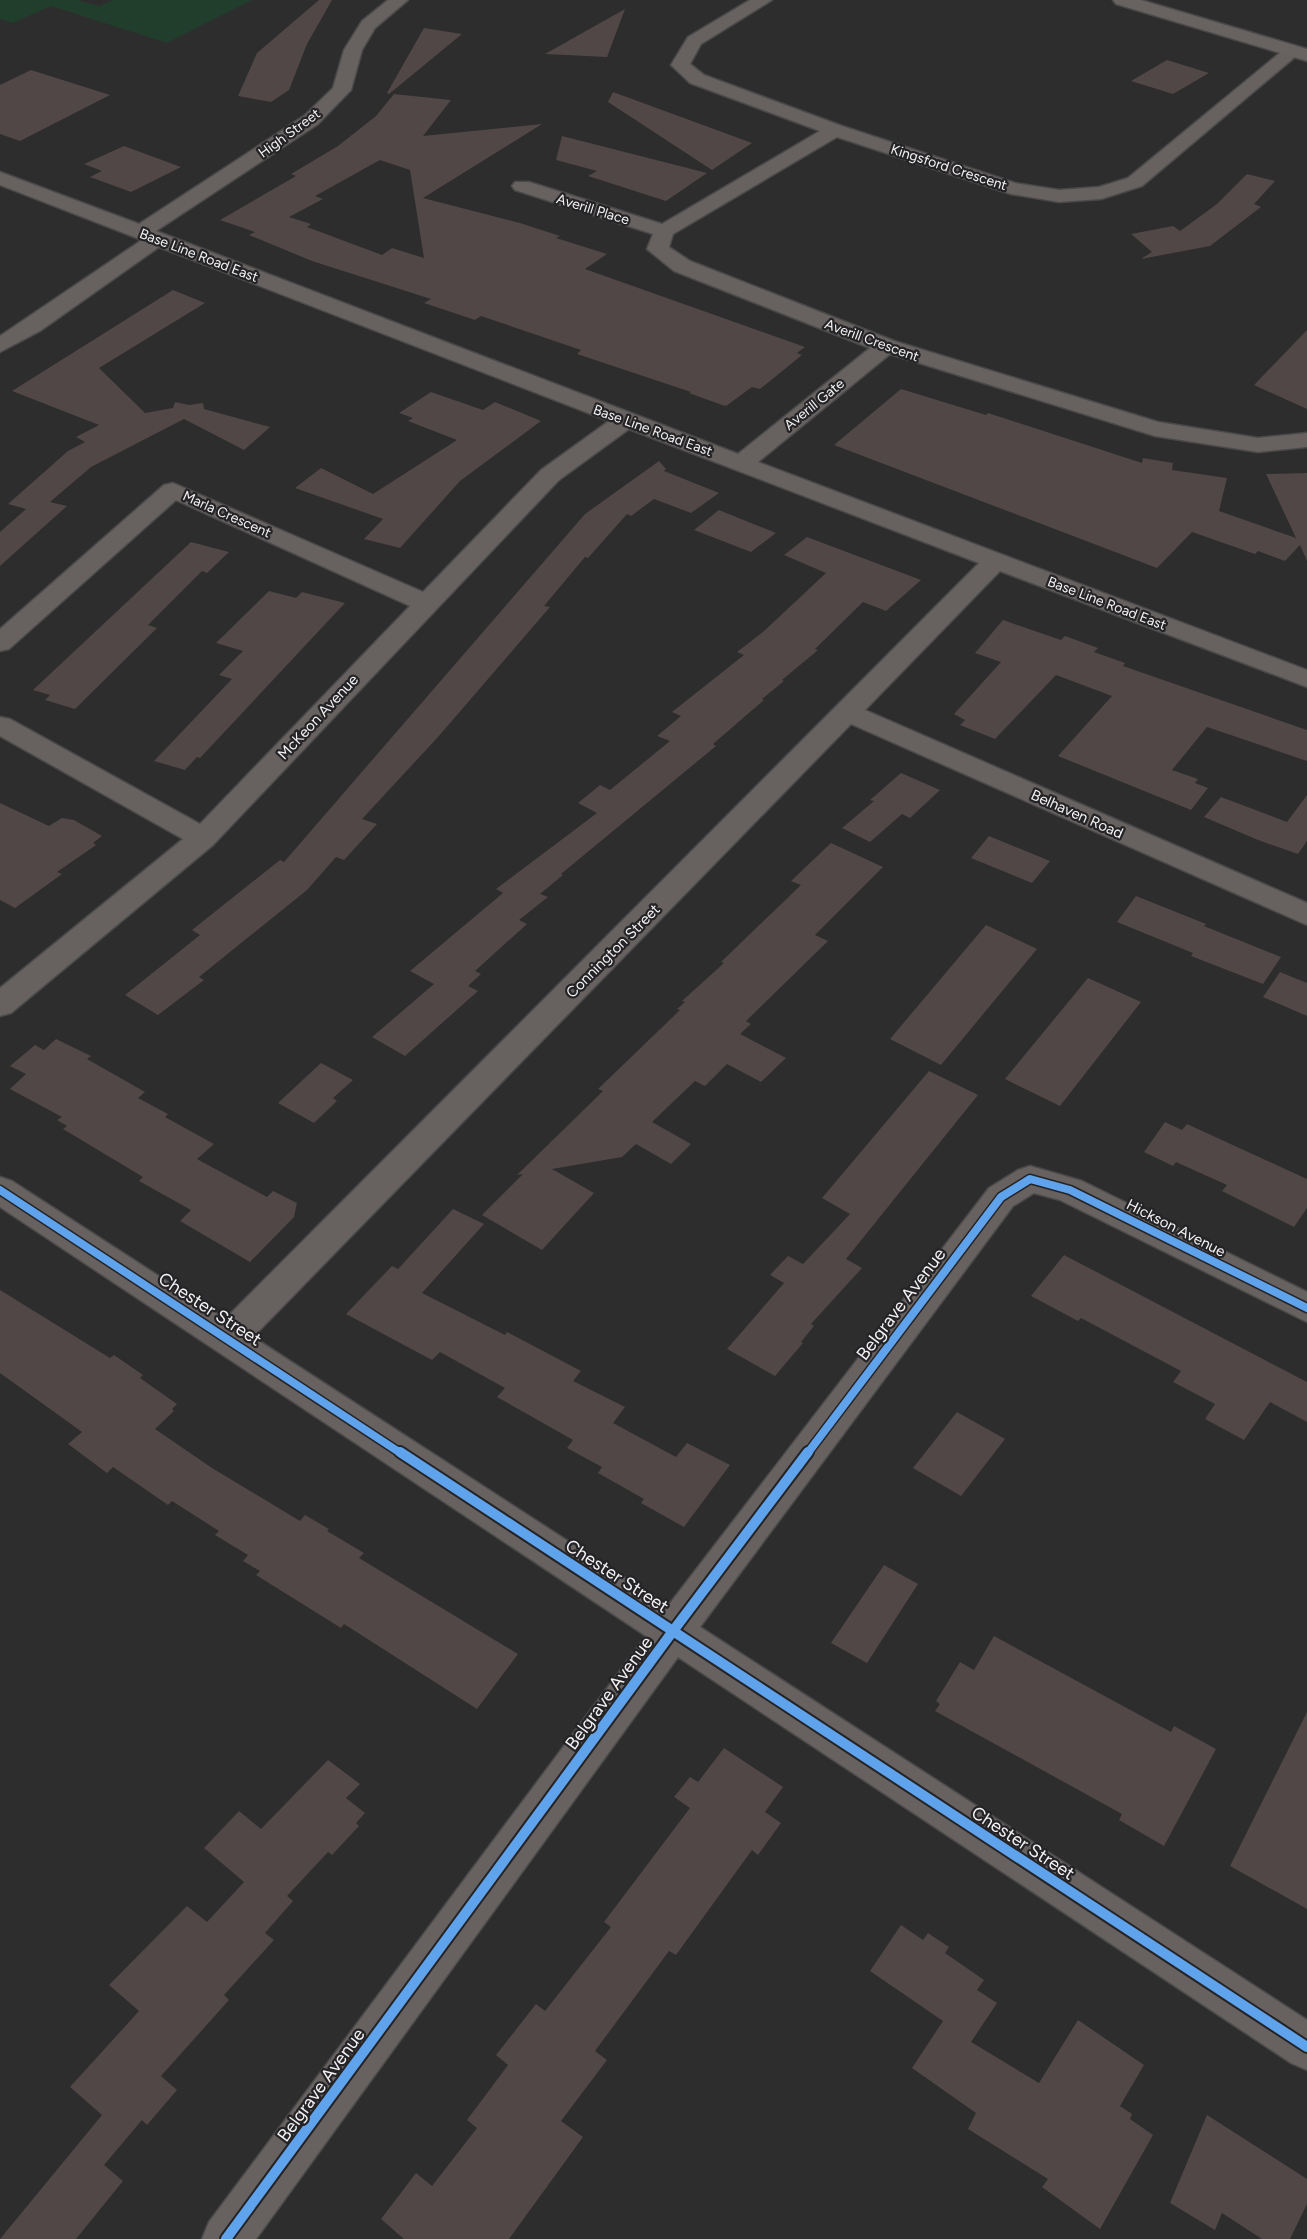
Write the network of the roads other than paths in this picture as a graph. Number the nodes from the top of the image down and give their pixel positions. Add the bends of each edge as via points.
1 (399, 0) edge
2 (763, 0) edge
3 (1123, 0) edge
4 (1300, 53) edge
5 (835, 130) junction
6 (0, 178) edge
7 (522, 186) dead end
8 (664, 231) junction
9 (149, 236) junction
10 (0, 345) edge
11 (886, 346) junction
12 (626, 420) junction
13 (1307, 441) edge
14 (742, 463) junction
15 (996, 561) junction
16 (426, 603) junction
17 (0, 643) edge
18 (1307, 679) edge
19 (848, 714) junction
20 (0, 725) edge
21 (202, 838) junction
22 (1307, 915) edge
23 (0, 1005) edge
24 (1030, 1179) joint
25 (0, 1190) edge
26 (1307, 1308) edge
27 (228, 1339) junction
28 (673, 1631) junction
29 (1307, 2047) edge
30 (226, 2239) edge

1 - 9 street, High Street via 368,25 353,50 342,90 311,120
2 - 5 street, Kingsford Crescent via 694,41 680,65 697,79
3 - 4 main road
4 - 5 street, Kingsford Crescent via 1135,182 1101,193 1059,196 1011,188
5 - 8 street
6 - 9 street, Base Line Road East
7 - 8 street, Averill Place
8 - 11 street, Averill Crescent via 658,249 682,266
9 - 10 street, High Street via 32,326
9 - 12 street, Base Line Road East
11 - 13 street, Averill Crescent via 1155,429 1258,445
11 - 14 street, Averill Gate
12 - 14 street, Base Line Road East
12 - 16 street, McKeon Avenue via 549,475
14 - 15 street, Base Line Road East
15 - 18 street, Base Line Road East
15 - 19 street, Connington Street
16 - 17 street, Marla Crescent via 172,490
16 - 21 street, McKeon Avenue
19 - 22 street, Belhaven Road
19 - 27 street, Connington Street
20 - 21 street
21 - 23 street, McKeon Avenue
24 - 26 street, Hickson Avenue via 1070,1190
24 - 28 street, Belgrave Avenue via 1001,1197
25 - 27 street, Chester Street
27 - 28 street, Chester Street
28 - 29 street, Chester Street
28 - 30 street, Belgrave Avenue

